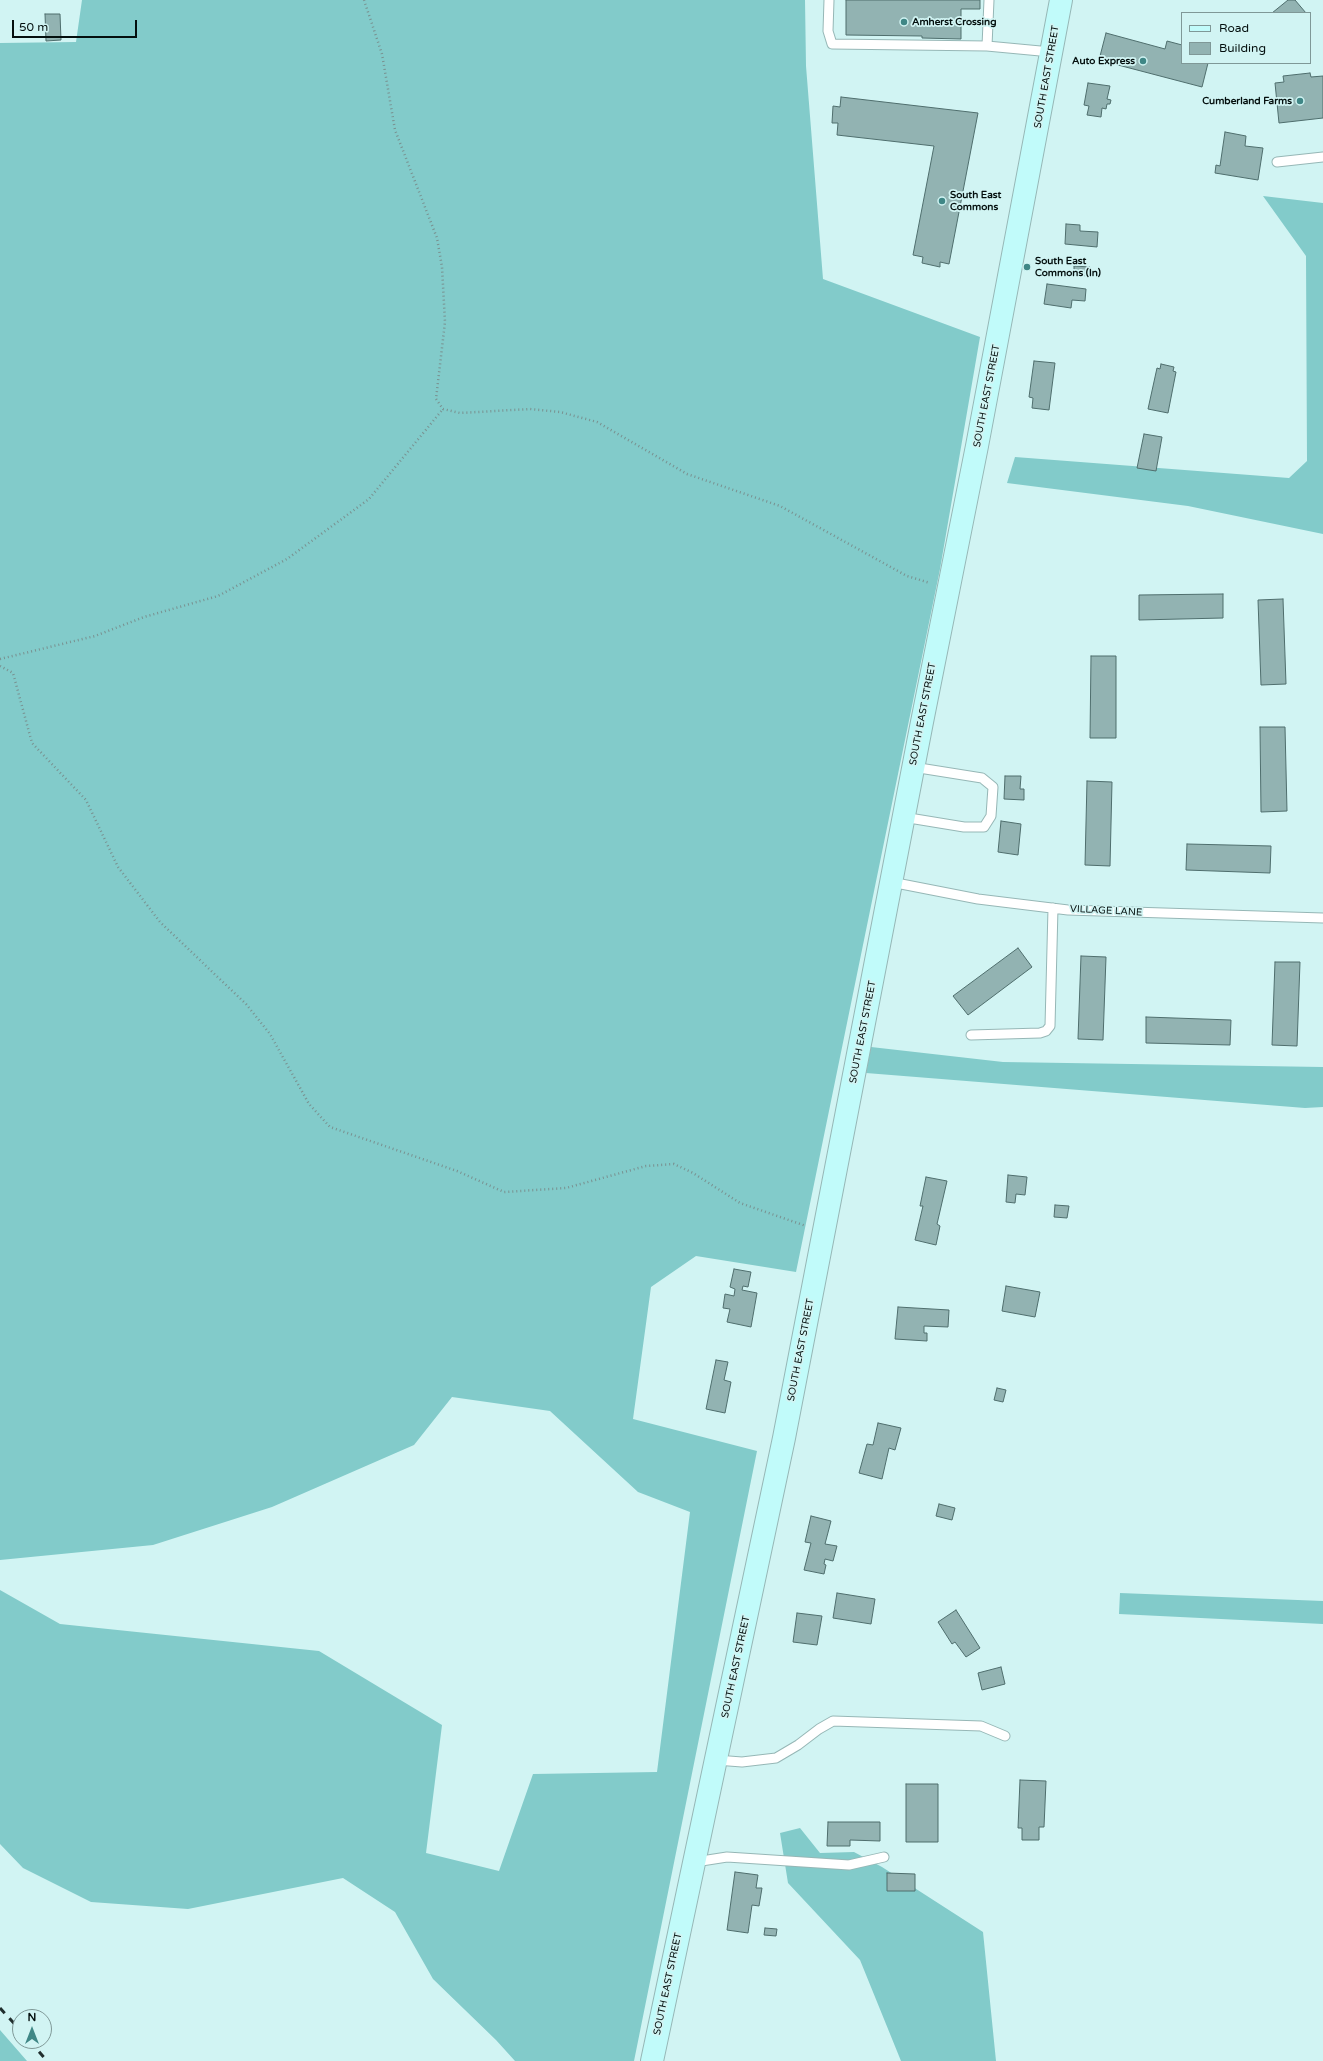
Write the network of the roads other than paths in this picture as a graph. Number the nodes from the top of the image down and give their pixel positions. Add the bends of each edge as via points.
1 (829, 0) edge
2 (989, 0) edge
3 (1061, 0) edge
4 (987, 46) junction
5 (1051, 52) junction
6 (1323, 157) edge
7 (1277, 162) dead end
8 (913, 767) junction
9 (904, 817) junction
10 (891, 882) junction
11 (1053, 908) junction
12 (1323, 918) edge
13 (971, 1035) dead end
14 (1005, 1736) dead end
15 (716, 1760) junction
16 (884, 1857) dead end
17 (694, 1862) junction
18 (652, 2061) edge

1 - 4 lane via 828,31 832,44
2 - 4 lane
3 - 5 main road, SOUTH EAST STREET
4 - 5 lane
5 - 8 main road, SOUTH EAST STREET via 977,446
6 - 7 lane
8 - 9 main road, SOUTH EAST STREET
8 - 9 lane via 982,778 993,788 991,816 984,828
9 - 10 main road, SOUTH EAST STREET
10 - 11 lane, VILLAGE LANE via 978,898
10 - 15 main road, SOUTH EAST STREET via 784,1438
11 - 12 lane, VILLAGE LANE via 1092,912
11 - 13 lane via 1050,1026 1040,1033
14 - 15 lane via 981,1726 833,1721 776,1758 742,1762
15 - 17 main road, SOUTH EAST STREET
16 - 17 lane via 849,1865 727,1856
17 - 18 main road, SOUTH EAST STREET

